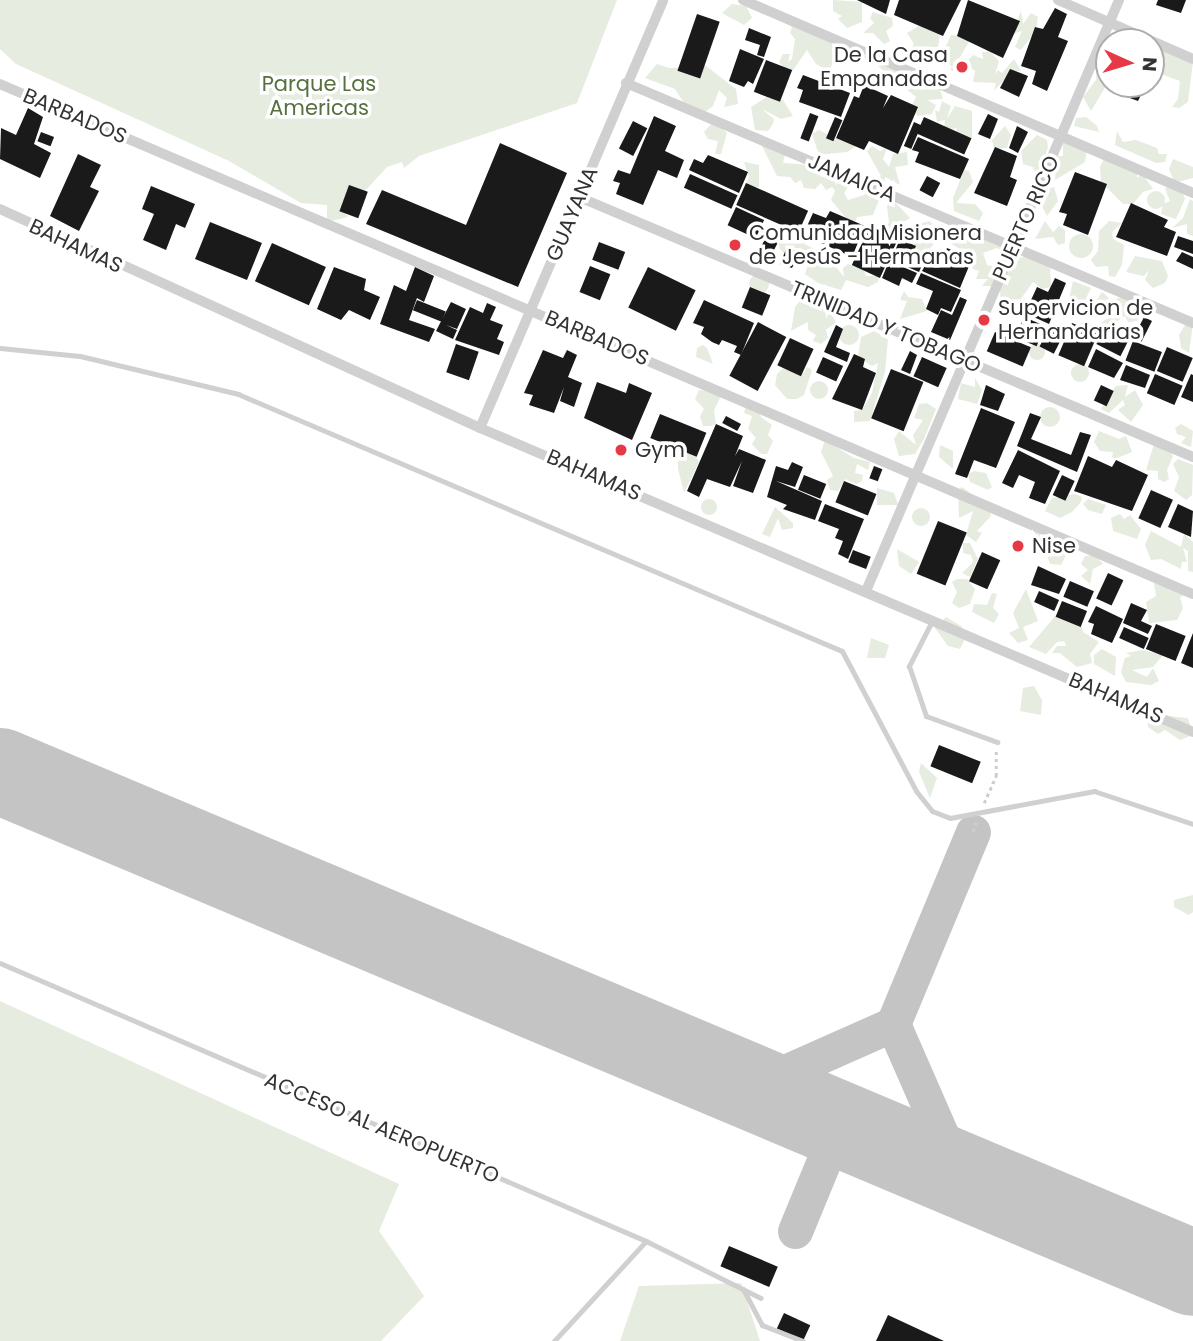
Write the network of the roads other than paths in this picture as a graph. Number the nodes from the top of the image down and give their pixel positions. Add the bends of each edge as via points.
1 (663, 0) edge
2 (743, 0) edge
3 (1058, 0) edge
4 (1119, 0) edge
5 (1109, 22) junction
6 (1193, 58) edge
7 (626, 83) junction
8 (0, 84) edge
9 (1063, 137) junction
10 (1193, 193) edge
11 (579, 197) junction
12 (0, 209) edge
13 (1013, 247) junction
14 (532, 310) junction
15 (1193, 323) edge
16 (0, 348) edge
17 (963, 360) junction
18 (480, 428) junction
19 (1193, 457) edge
20 (918, 475) junction
21 (866, 591) junction
22 (1193, 594) edge
23 (932, 620) junction
24 (1193, 732) edge
25 (997, 742) road end
26 (1193, 824) edge
27 (0, 963) edge
28 (646, 1241) junction
29 (743, 1289) junction
30 (761, 1298) dead end
31 (554, 1341) edge
32 (803, 1341) edge

1 - 7 street, GUAYANA
2 - 9 street
3 - 5 street
4 - 5 street, PUERTO RICO
5 - 6 street
5 - 9 street, PUERTO RICO
7 - 11 street, GUAYANA
7 - 13 street, JAMAICA
8 - 14 street, BARBADOS
9 - 10 street
9 - 13 street, PUERTO RICO
11 - 14 street, GUAYANA
11 - 17 street, TRINIDAD Y TOBAGO
12 - 18 street, BAHAMAS
13 - 15 street, JAMAICA
13 - 17 street, PUERTO RICO
14 - 18 street, GUAYANA
14 - 20 street, BARBADOS
16 - 26 lane via 80,356 239,394 842,651 916,792 932,811 950,818 1094,791
17 - 19 street, TRINIDAD Y TOBAGO
17 - 20 street, PUERTO RICO
18 - 21 street, BAHAMAS
20 - 21 street, PUERTO RICO
20 - 22 street, BARBADOS
21 - 23 street, BAHAMAS
23 - 24 street, BAHAMAS
23 - 25 lane via 909,666 926,716
27 - 28 lane, ACCESO AL AEROPUERTO
28 - 29 lane, ACCESO AL AEROPUERTO
28 - 31 lane
29 - 30 lane, ACCESO AL AEROPUERTO
29 - 32 lane via 762,1325

